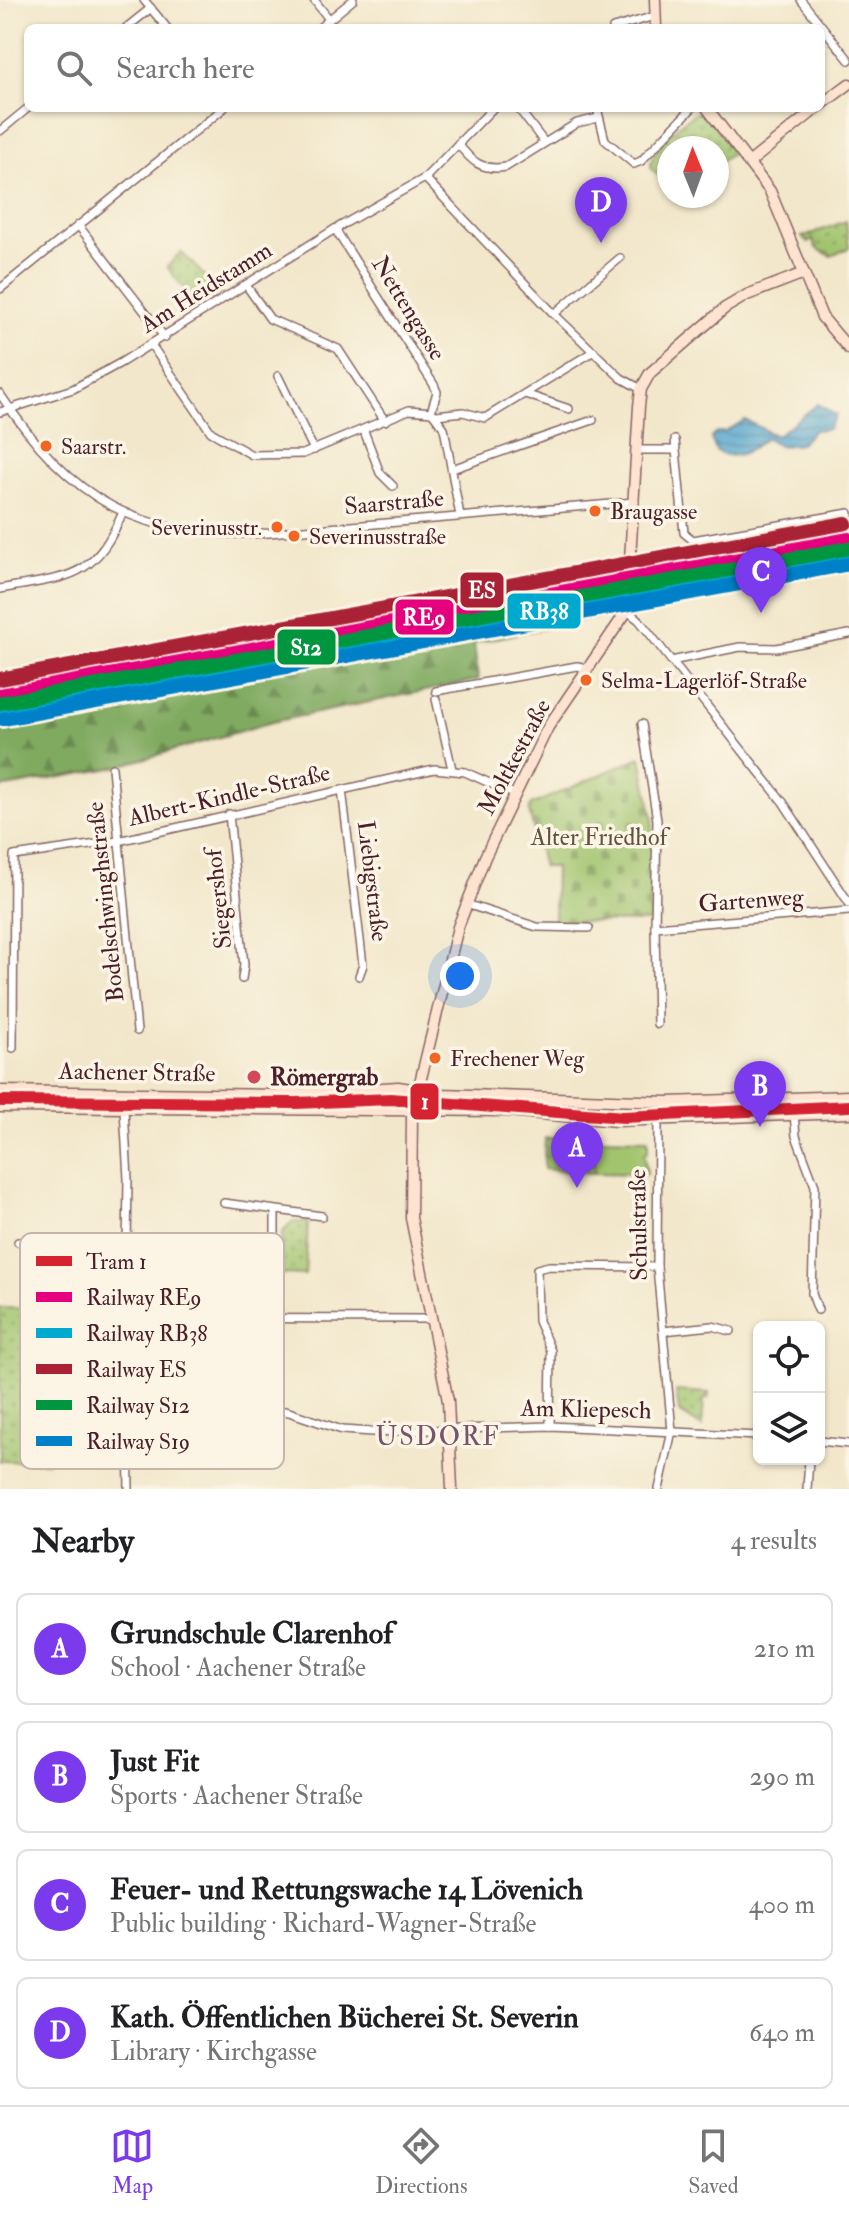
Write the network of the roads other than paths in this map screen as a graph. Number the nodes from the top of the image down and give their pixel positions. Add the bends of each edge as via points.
1 (144, 0) edge
2 (314, 0) edge
3 (353, 0) edge
4 (655, 0) edge
5 (801, 0) edge
6 (151, 8) junction
7 (655, 16) junction
8 (329, 19) junction
9 (131, 24) edge
10 (164, 24) edge
11 (323, 24) edge
12 (627, 24) edge
13 (656, 24) edge
14 (820, 24) edge
15 (825, 30) edge
16 (849, 60) edge
17 (849, 84) edge
18 (825, 102) edge
19 (24, 111) edge
20 (219, 112) edge
21 (489, 112) edge
22 (521, 112) edge
23 (597, 112) edge
24 (688, 112) edge
25 (710, 112) edge
26 (813, 112) edge
27 (598, 118) junction
28 (0, 131) edge
29 (544, 142) junction
30 (458, 144) junction
31 (750, 162) junction
32 (425, 178) junction
33 (78, 225) junction
34 (335, 229) junction
35 (620, 258) dead end
36 (804, 273) junction
37 (246, 285) junction
38 (0, 289) edge
39 (554, 314) junction
40 (165, 338) junction
41 (152, 346) junction
42 (849, 349) edge
43 (594, 351) junction
44 (278, 376) dead end
45 (641, 389) junction
46 (0, 394) edge
47 (525, 394) junction
48 (10, 409) junction
49 (569, 409) dead end
50 (0, 412) edge
51 (434, 414) junction
52 (593, 420) dead end
53 (385, 421) junction
54 (364, 431) junction
55 (675, 440) dead end
56 (314, 450) junction
57 (638, 450) junction
58 (675, 450) junction
59 (452, 469) junction
60 (393, 486) dead end
61 (636, 502) junction
62 (123, 512) junction
63 (849, 513) edge
64 (460, 516) junction
65 (0, 589) edge
66 (627, 611) junction
67 (849, 634) edge
68 (671, 661) junction
69 (588, 668) junction
70 (642, 724) dead end
71 (112, 768) dead end
72 (452, 769) junction
73 (342, 789) junction
74 (514, 794) junction
75 (229, 814) junction
76 (118, 841) junction
77 (849, 903) edge
78 (466, 904) junction
79 (849, 911) edge
80 (655, 927) junction
81 (589, 928) dead end
82 (359, 976) dead end
83 (242, 979) dead end
84 (657, 1024) dead end
85 (137, 1031) dead end
86 (13, 1048) dead end
87 (419, 1090) junction
88 (0, 1091) edge
89 (114, 1091) junction
90 (143, 1092) junction
91 (849, 1096) edge
92 (0, 1107) edge
93 (124, 1109) junction
94 (414, 1109) junction
95 (849, 1113) edge
96 (794, 1114) junction
97 (658, 1119) junction
98 (224, 1203) dead end
99 (275, 1212) junction
100 (322, 1216) dead end
101 (125, 1233) edge
102 (275, 1233) edge
103 (657, 1267) junction
104 (818, 1310) dead end
105 (431, 1319) junction
106 (284, 1320) edge
107 (663, 1331) junction
108 (731, 1331) dead end
109 (284, 1411) edge
110 (550, 1426) junction
111 (451, 1430) junction
112 (672, 1431) junction
113 (753, 1436) edge
114 (825, 1442) edge
115 (849, 1444) edge
116 (809, 1465) edge
117 (129, 1469) edge
118 (129, 1489) edge
119 (452, 1489) edge
120 (659, 1489) edge
121 (807, 1489) edge

1 - 6 street
2 - 8 street
3 - 8 street
4 - 7 street
5 - 14 street
6 - 9 street
6 - 10 street
7 - 12 street
7 - 13 street
8 - 11 street
15 - 16 street
17 - 18 street
19 - 28 street
20 - 33 street
21 - 30 street, Am Heidstamm
22 - 29 street
23 - 27 street
24 - 27 street via 634,164 605,140
25 - 31 street
26 - 31 street
27 - 29 street
29 - 30 street via 495,169 472,162
30 - 32 street, Am Heidstamm
31 - 36 street via 775,200
32 - 34 street, Am Heidstamm
32 - 39 street
33 - 38 street
33 - 40 street
34 - 37 street, Am Heidstamm
34 - 51 street, Nettengasse via 434,385
35 - 39 street
36 - 42 street via 822,317
36 - 45 street via 725,308 650,373
37 - 40 street, Am Heidstamm
37 - 53 street via 270,319 338,349
39 - 43 street
40 - 41 street, Am Heidstamm
41 - 48 street, Am Heidstamm via 73,389
41 - 56 street via 200,419 225,443 266,457
43 - 45 street via 621,378
43 - 47 street
44 - 56 street
45 - 57 street, Moltkestraße
46 - 48 street, Saarstraße
47 - 49 street
47 - 51 street via 482,419 463,412
48 - 50 street, Am Heidstamm
48 - 62 street, Saarstraße via 47,458 83,489
51 - 53 street via 409,410
51 - 59 street, Nettengasse via 444,428
52 - 59 street
53 - 54 street
54 - 56 street
54 - 60 street via 380,473
55 - 58 street
57 - 58 street
57 - 61 street, Moltkestraße
58 - 63 street via 684,533 693,540
59 - 64 street, Nettengasse
61 - 64 street, Saarstraße
61 - 66 street, Moltkestraße
62 - 64 street, Saarstraße via 179,531 210,535
62 - 65 street via 107,548 91,565 69,575
66 - 68 street
66 - 69 street, Moltkestraße
67 - 68 street
68 - 77 street via 791,814
69 - 72 street via 436,695
69 - 74 street, Moltkestraße via 548,727
70 - 80 street via 657,820
71 - 76 street, Bodelschwinghstraße
72 - 73 street, Albert-Kindle-Straße
72 - 74 street, Albert-Kindle-Straße
73 - 75 street, Albert-Kindle-Straße
73 - 82 street, Liebigstraße via 363,965
74 - 78 street, Moltkestraße
75 - 76 street, Albert-Kindle-Straße
75 - 83 street, Siegershof
76 - 85 street, Bodelschwinghstraße
76 - 86 street, Albert-Kindle-Straße via 14,856
78 - 81 street via 537,927
78 - 87 street, Moltkestraße
79 - 80 street, Gartenweg
80 - 84 street
87 - 90 street, Aachener Straße
87 - 91 street, Aachener Straße via 664,1102
87 - 94 street
88 - 89 street, Aachener Straße
89 - 90 street, Aachener Straße
89 - 93 street
90 - 93 street via 127,1100
92 - 93 street, Aachener Straße
93 - 94 street, Aachener Straße
93 - 101 street
94 - 97 street, Aachener Straße
94 - 105 street via 409,1192
95 - 96 street, Aachener Straße
96 - 97 street, Aachener Straße
96 - 104 street via 796,1136 814,1177 812,1294
97 - 103 street, Schulstraße
98 - 99 street
99 - 100 street
99 - 102 street
103 - 107 street, Schulstraße
103 - 110 street via 537,1269 538,1321 551,1351
105 - 106 street
105 - 111 street
107 - 108 street via 712,1326
107 - 112 street, Schulstraße
109 - 111 street, Am Kliepesch via 342,1430
110 - 111 street, Am Kliepesch
110 - 112 street, Am Kliepesch
111 - 119 street
112 - 113 street, Am Kliepesch
112 - 120 street, Schulstraße
114 - 115 street
116 - 121 street
117 - 118 street

